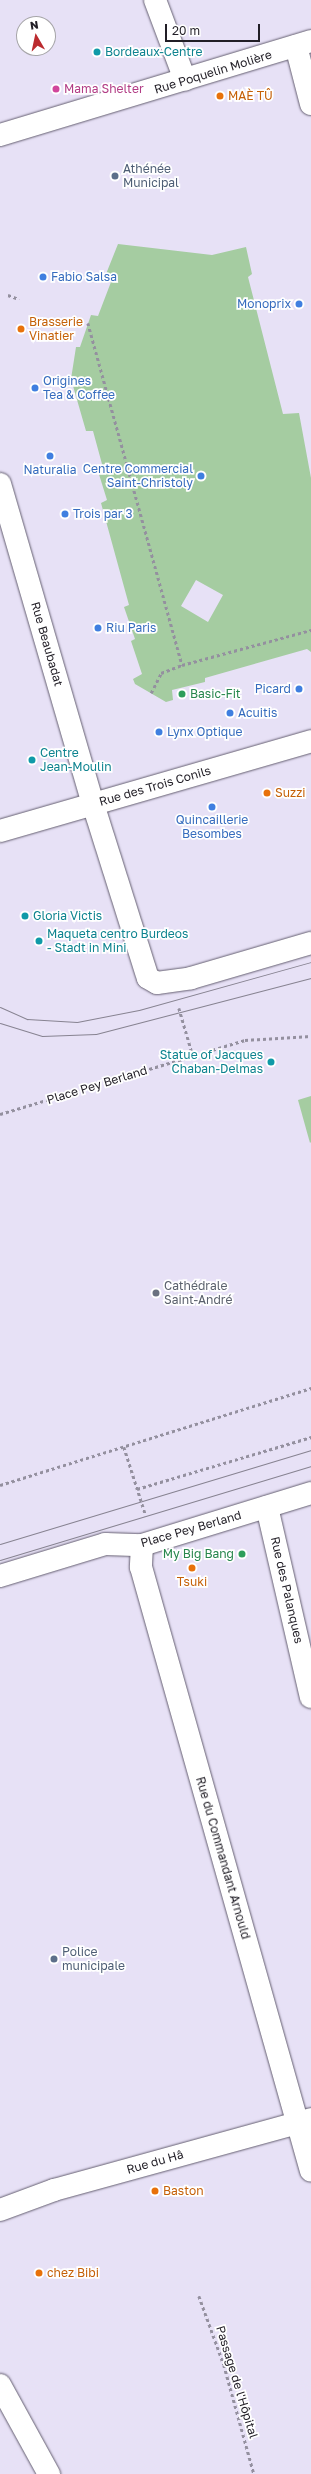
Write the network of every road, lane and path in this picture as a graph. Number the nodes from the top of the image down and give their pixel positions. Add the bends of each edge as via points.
1 (155, 0) edge
2 (304, 44) edge
3 (185, 80) junction
4 (311, 104) edge
5 (0, 135) edge
6 (8, 295) dead end
7 (19, 299) dead end
8 (88, 323) dead end
9 (0, 484) edge
10 (311, 630) edge
11 (182, 665) junction
12 (151, 693) dead end
13 (311, 741) edge
14 (93, 804) junction
15 (0, 831) edge
16 (311, 942) edge
17 (172, 983) junction
18 (311, 1036) edge
19 (193, 1056) junction
20 (0, 1114) edge
21 (310, 1387) edge
22 (311, 1437) edge
23 (124, 1447) junction
24 (0, 1485) edge
25 (138, 1489) junction
26 (311, 1493) edge
27 (267, 1507) junction
28 (148, 1543) junction
29 (0, 1576) edge
30 (311, 1697) edge
31 (304, 2121) edge
32 (311, 2171) edge
33 (0, 2210) edge
34 (200, 2296) dead end
35 (0, 2385) edge
36 (49, 2474) edge
37 (254, 2474) edge

1 - 3 street
2 - 3 street, Rue Poquelin Molière
2 - 4 street
3 - 5 street, Rue Poquelin Molière
6 - 7 path
8 - 11 path via 91,325
9 - 14 street, Rue Beaubadat
10 - 11 path
11 - 12 path via 161,673
13 - 14 street, Rue des Trois Conils
14 - 15 street, Rue des Trois Conils
14 - 17 street, Rue Beaubadat via 148,978 158,983
16 - 17 street
17 - 19 path
18 - 19 path, Place Pey Berland via 245,1040
19 - 20 path, Place Pey Berland
21 - 23 path
22 - 25 path
23 - 24 path
23 - 25 path
25 - 28 path
26 - 27 street, Place Pey Berland
27 - 28 street, Place Pey Berland
27 - 30 street, Rue des Palanques
28 - 29 street, Place Pey Berland via 105,1544
28 - 31 street, Rue du Commandant Arnould via 141,1567
31 - 32 street, Rue du Commandant Arnould
31 - 33 street, Rue du Hâ via 54,2190
34 - 37 path, Passage de l'Hôpital via 224,2365
35 - 36 street

